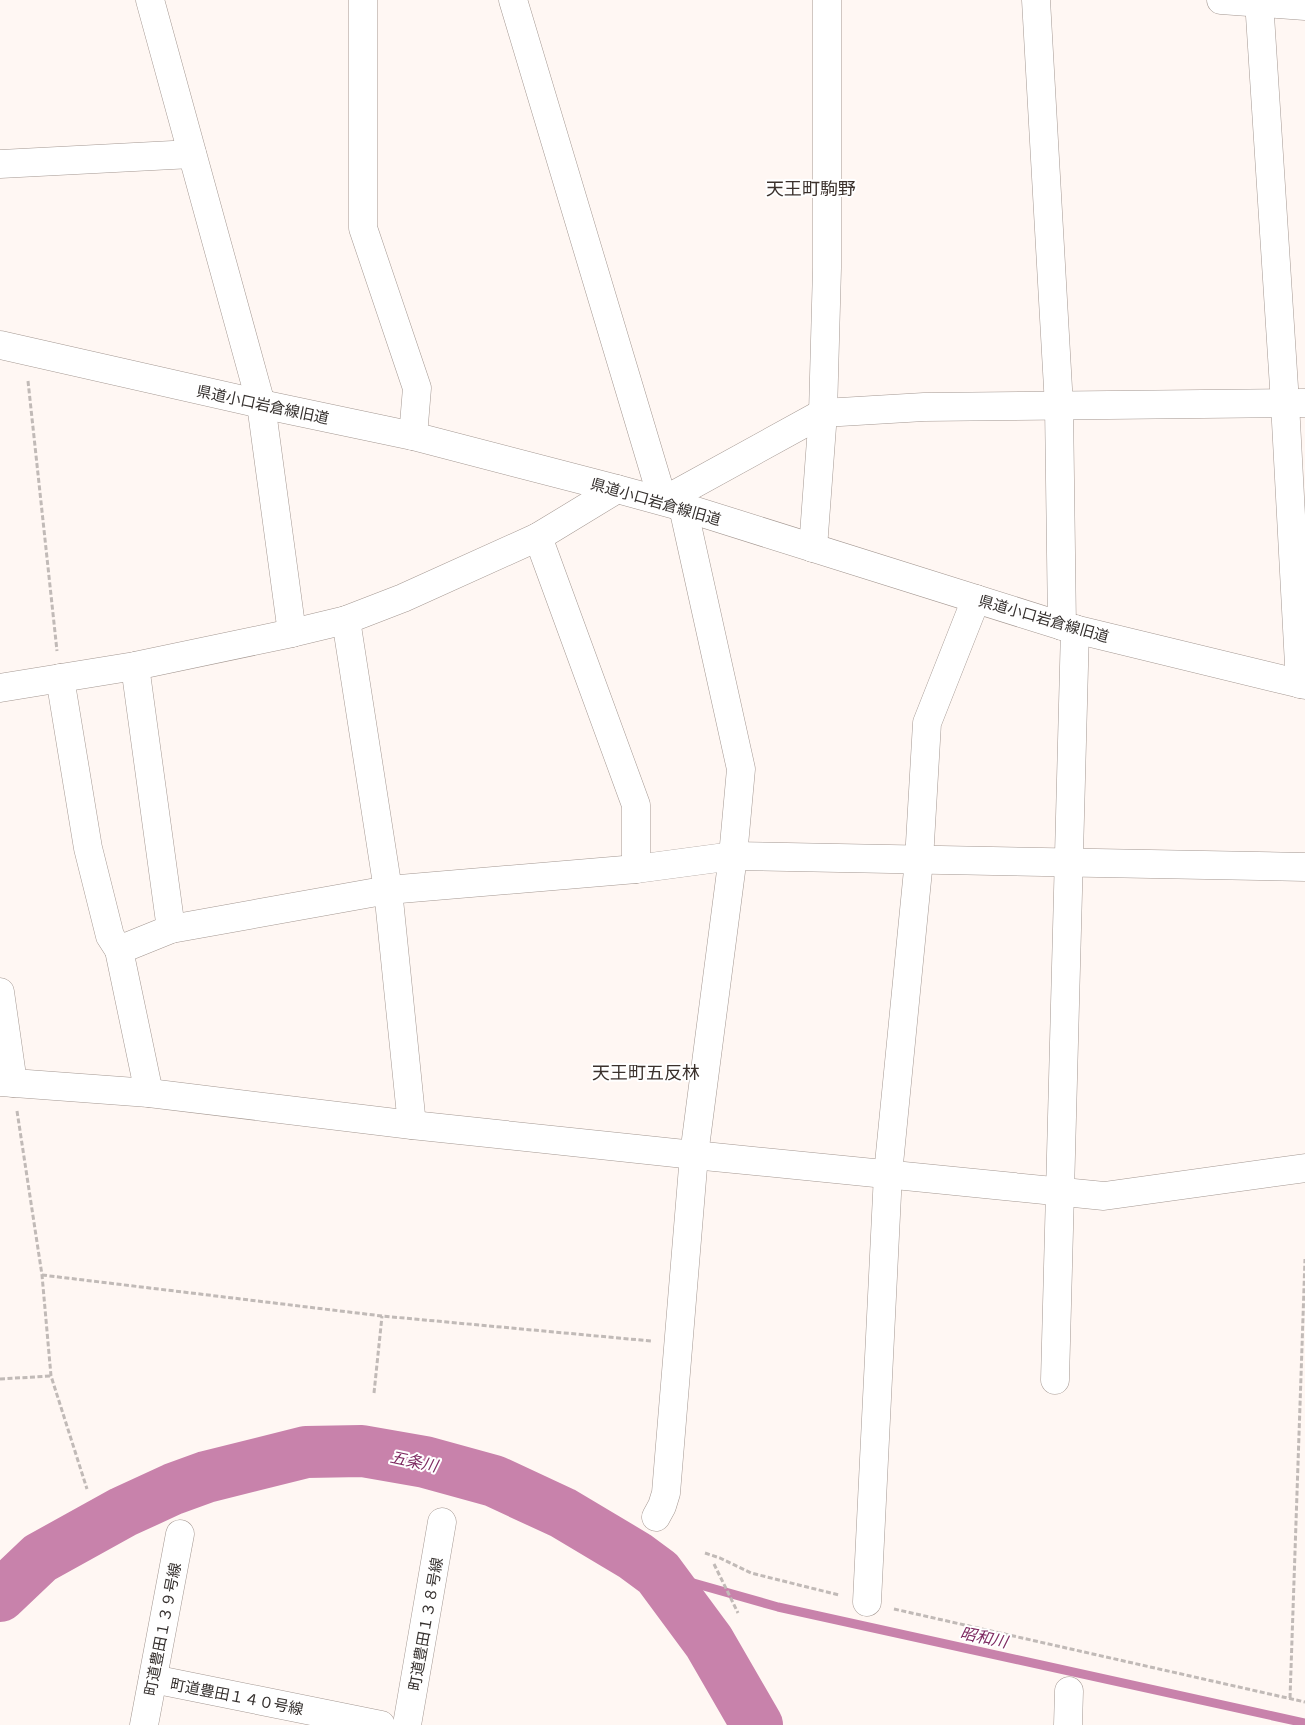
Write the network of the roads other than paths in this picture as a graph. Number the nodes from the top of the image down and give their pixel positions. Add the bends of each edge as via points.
1 (150, 0) edge
2 (363, 0) edge
3 (513, 0) edge
4 (827, 0) edge
5 (1036, 0) edge
6 (1221, 0) edge
7 (1260, 2) edge
8 (1305, 6) edge
9 (192, 154) junction
10 (0, 164) edge
11 (13, 348) edge
12 (1295, 403) edge
13 (261, 404) junction
14 (1059, 406) junction
15 (823, 413) junction
16 (413, 436) junction
17 (617, 489) junction
18 (673, 504) junction
19 (538, 537) junction
20 (813, 548) junction
21 (976, 599) junction
22 (346, 620) junction
23 (1068, 627) junction
24 (292, 633) junction
25 (135, 666) junction
26 (60, 678) junction
27 (1302, 684) edge
28 (0, 688) edge
29 (733, 856) junction
30 (919, 860) junction
31 (1069, 862) junction
32 (1305, 867) edge
33 (636, 869) junction
34 (388, 890) junction
35 (171, 929) junction
36 (119, 950) junction
37 (0, 992) edge
38 (6, 1083) edge
39 (149, 1094) junction
40 (412, 1124) junction
41 (694, 1155) junction
42 (1305, 1168) edge
43 (888, 1174) junction
44 (1060, 1192) junction
45 (1055, 1380) dead end
46 (656, 1517) dead end
47 (442, 1522) dead end
48 (180, 1534) dead end
49 (867, 1602) road end
50 (153, 1680) junction
51 (1069, 1691) dead end
52 (144, 1725) edge
53 (381, 1725) edge
54 (407, 1725) edge
55 (1068, 1725) edge

1 - 9 street
2 - 16 street via 362,228 417,388
3 - 18 street
4 - 15 street via 827,268
5 - 14 street
6 - 7 street
7 - 8 street
7 - 12 street
9 - 10 street
9 - 13 street
11 - 13 street, 県道小口岩倉線旧道
12 - 14 street
12 - 27 street
13 - 16 street, 県道小口岩倉線旧道
13 - 24 street
14 - 15 street
14 - 23 street
15 - 18 street
15 - 20 street
16 - 17 street, 県道小口岩倉線旧道
17 - 18 street, 県道小口岩倉線旧道
17 - 19 street
18 - 20 street, 県道小口岩倉線旧道
18 - 29 street via 741,769
19 - 22 street
19 - 33 street via 636,805
20 - 21 street, 県道小口岩倉線旧道
21 - 23 street, 県道小口岩倉線旧道
21 - 30 street via 927,723
22 - 24 street
22 - 34 street
23 - 27 street, 県道小口岩倉線旧道
23 - 31 street
24 - 25 street
25 - 26 street
25 - 35 street
26 - 28 street
26 - 36 street via 88,848 110,936
29 - 30 street
29 - 33 street
29 - 41 street
30 - 31 street
30 - 43 street
31 - 32 street
31 - 44 street
33 - 34 street
34 - 35 street
34 - 40 street
35 - 36 street
36 - 39 street
37 - 38 street
38 - 39 street
39 - 40 street
40 - 41 street
41 - 43 street
41 - 46 street via 666,1493
42 - 44 street via 1104,1196
43 - 44 street
43 - 49 street
44 - 45 street
47 - 54 street, 町道豊田１３８号線
48 - 50 street, 町道豊田１３９号線
50 - 52 street, 町道豊田１３９号線
50 - 53 street, 町道豊田１４０号線
51 - 55 street

